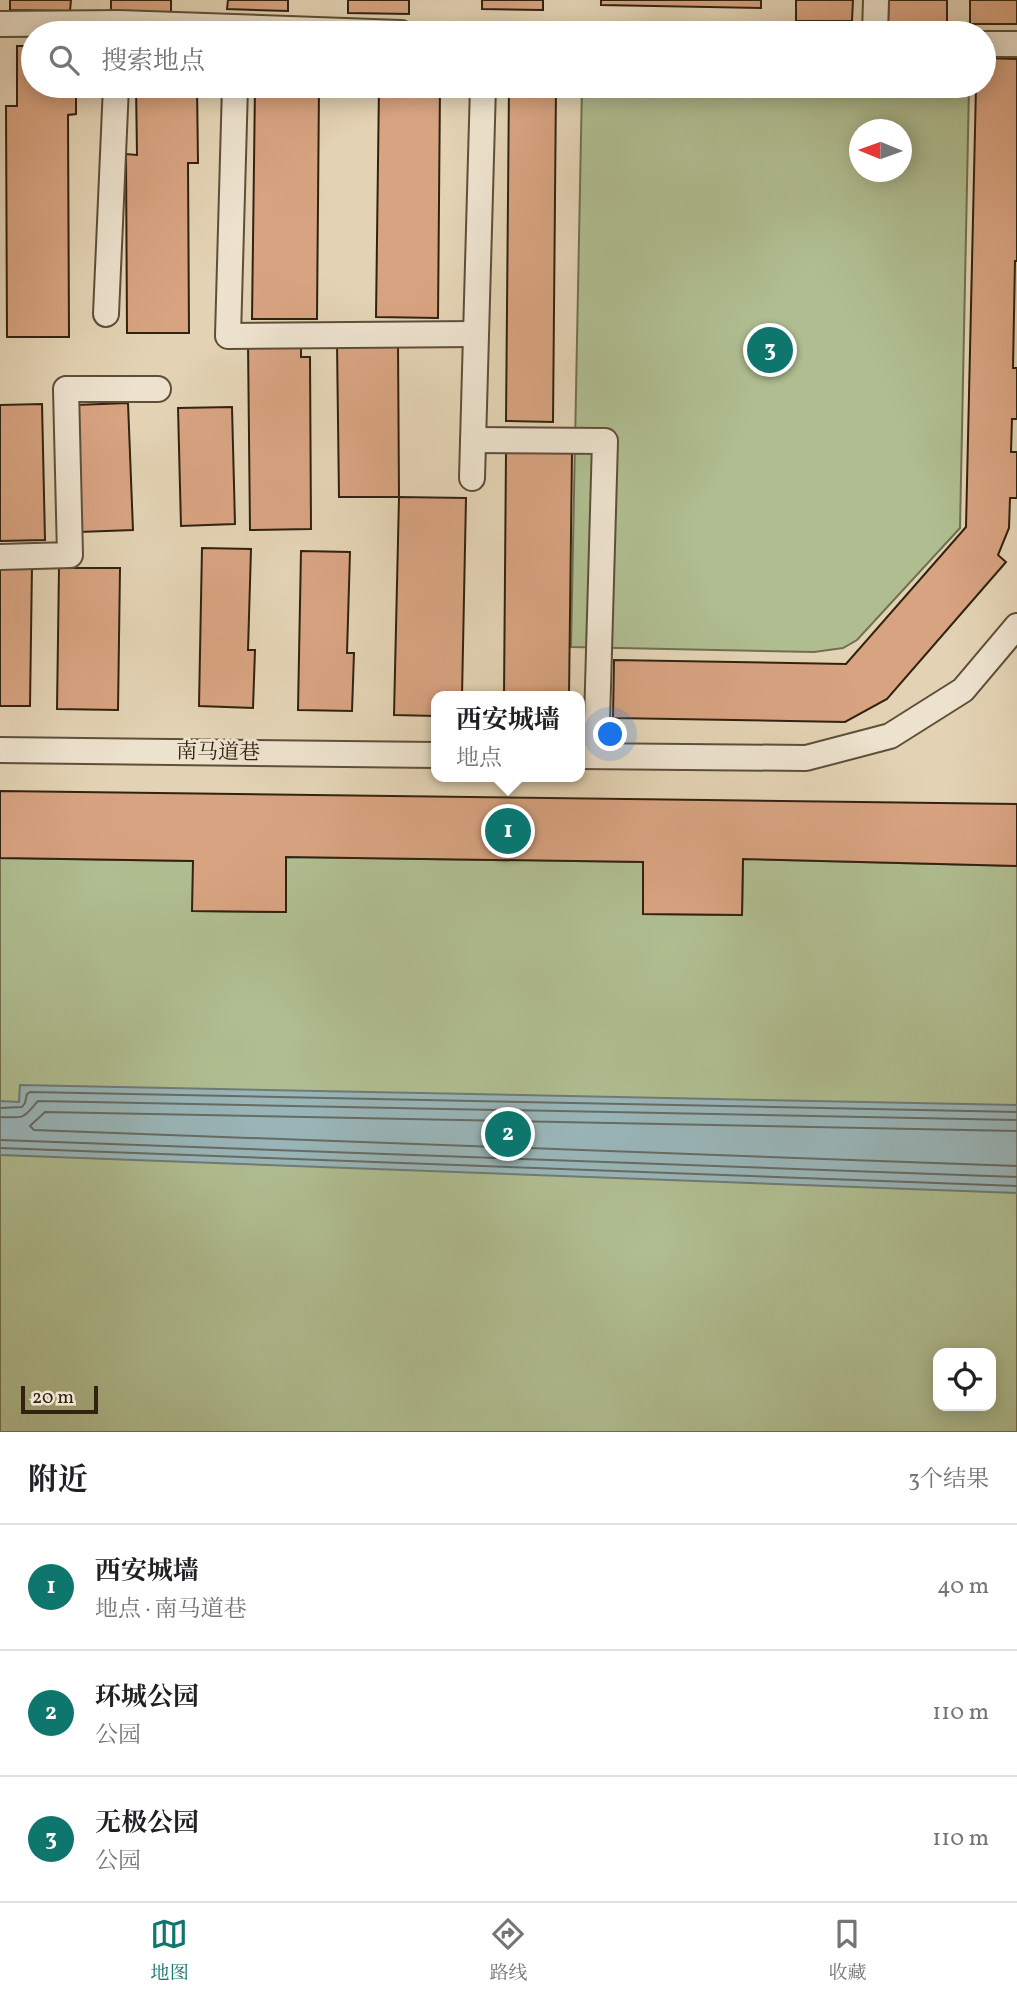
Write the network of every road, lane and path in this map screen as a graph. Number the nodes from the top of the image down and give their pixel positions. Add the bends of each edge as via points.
1 (876, 0) edge
2 (875, 21) edge
3 (0, 24) edge
4 (21, 25) edge
5 (996, 44) edge
6 (1017, 44) edge
7 (115, 98) edge
8 (235, 98) edge
9 (482, 98) edge
10 (106, 314) dead end
11 (476, 334) junction
12 (158, 389) dead end
13 (473, 440) junction
14 (472, 478) dead end
15 (0, 557) edge
16 (1017, 626) edge
17 (0, 750) edge
18 (431, 755) edge
19 (588, 756) edge

1 - 2 street
3 - 4 street
5 - 6 street
7 - 10 street
8 - 11 street via 228,336
9 - 11 street
11 - 13 street
12 - 15 street via 66,389 70,555
13 - 14 street
13 - 19 street via 605,441
16 - 19 street via 963,690 890,736 806,758
17 - 18 street, 南马道巷

